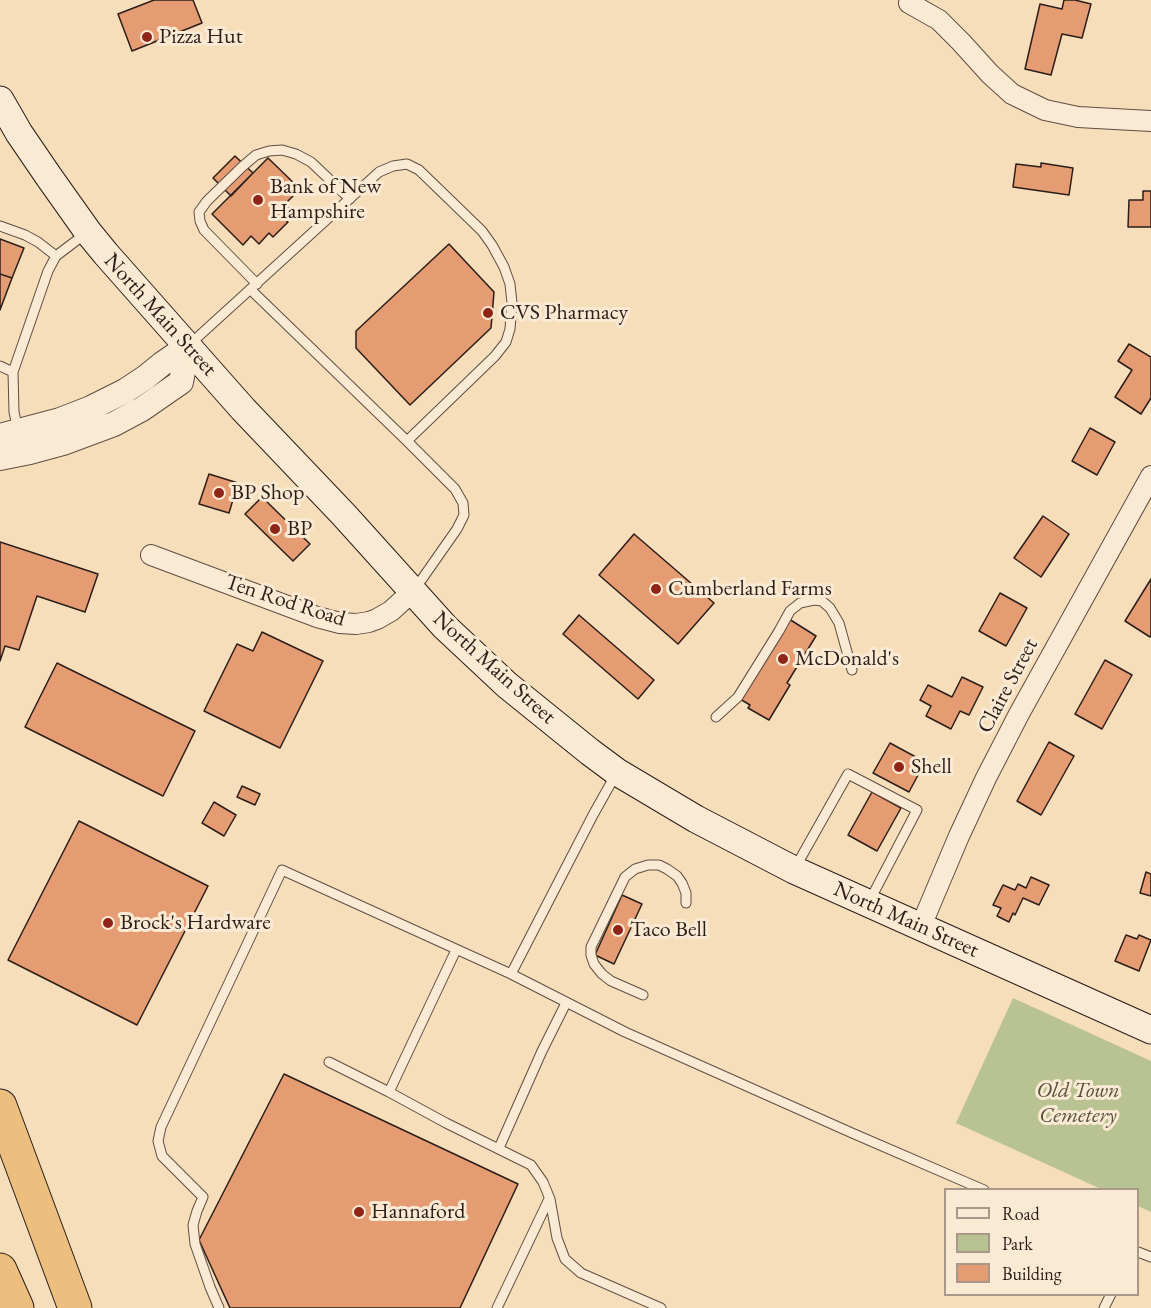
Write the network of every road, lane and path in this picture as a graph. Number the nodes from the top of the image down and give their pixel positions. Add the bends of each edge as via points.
1 (909, 3) dead end
2 (0, 100) edge
3 (1151, 121) edge
4 (350, 199) junction
5 (0, 226) edge
6 (88, 232) junction
7 (56, 256) junction
8 (254, 287) junction
9 (188, 346) junction
10 (0, 366) edge
11 (13, 372) junction
12 (9, 434) edge
13 (407, 441) junction
14 (0, 458) edge
15 (1151, 476) edge
16 (151, 555) dead end
17 (413, 591) junction
18 (852, 670) dead end
19 (716, 717) dead end
20 (617, 772) junction
21 (794, 870) junction
22 (686, 903) dead end
23 (869, 903) junction
24 (921, 926) junction
25 (456, 950) junction
26 (511, 974) junction
27 (643, 995) dead end
28 (566, 1003) junction
29 (1151, 1030) edge
30 (329, 1062) dead end
31 (389, 1092) junction
32 (0, 1106) edge
33 (499, 1148) junction
34 (979, 1188) edge
35 (550, 1199) junction
36 (0, 1270) edge
37 (17, 1308) edge
38 (75, 1308) edge
39 (219, 1308) edge
40 (497, 1308) edge
41 (661, 1308) edge

1 - 3 street via 939,20 1012,94 1045,110 1067,115
2 - 6 main road, North Main Street
4 - 8 lane
4 - 8 lane via 296,154 269,151 256,155 243,166 199,212 204,230
4 - 13 lane via 380,172 393,166 407,164 419,170 482,231 510,284 512,303 506,342
5 - 7 lane via 38,242
6 - 7 lane
6 - 9 main road, North Main Street
7 - 11 lane
8 - 9 lane
8 - 13 lane
9 - 12 street via 125,392 60,420
9 - 14 street via 182,382 142,409 63,443
9 - 17 main road, North Main Street
10 - 11 lane
11 - 12 lane via 14,412
13 - 17 lane via 455,489 464,515
15 - 24 street, Claire Street via 986,778
16 - 17 street, Ten Rod Road via 340,623 377,619
17 - 20 main road, North Main Street via 507,685
18 - 19 lane via 839,623 830,608 822,601 800,603 790,611 738,697
20 - 21 main road, North Main Street
20 - 26 lane
21 - 23 main road, North Main Street
21 - 23 lane via 848,774 917,810
22 - 27 lane via 682,883 667,868 648,865 635,869 625,877 591,948 594,964 602,974
23 - 24 main road, North Main Street
24 - 29 main road, North Main Street
25 - 26 lane
25 - 31 lane
25 - 39 lane via 282,870 161,1126 158,1141 162,1156 203,1197 194,1225 195,1244
26 - 28 lane
28 - 33 lane
28 - 34 lane
30 - 31 lane
31 - 33 lane
32 - 38 highway
33 - 35 lane via 531,1165
35 - 40 lane
35 - 41 lane via 565,1259 581,1273
36 - 37 highway

